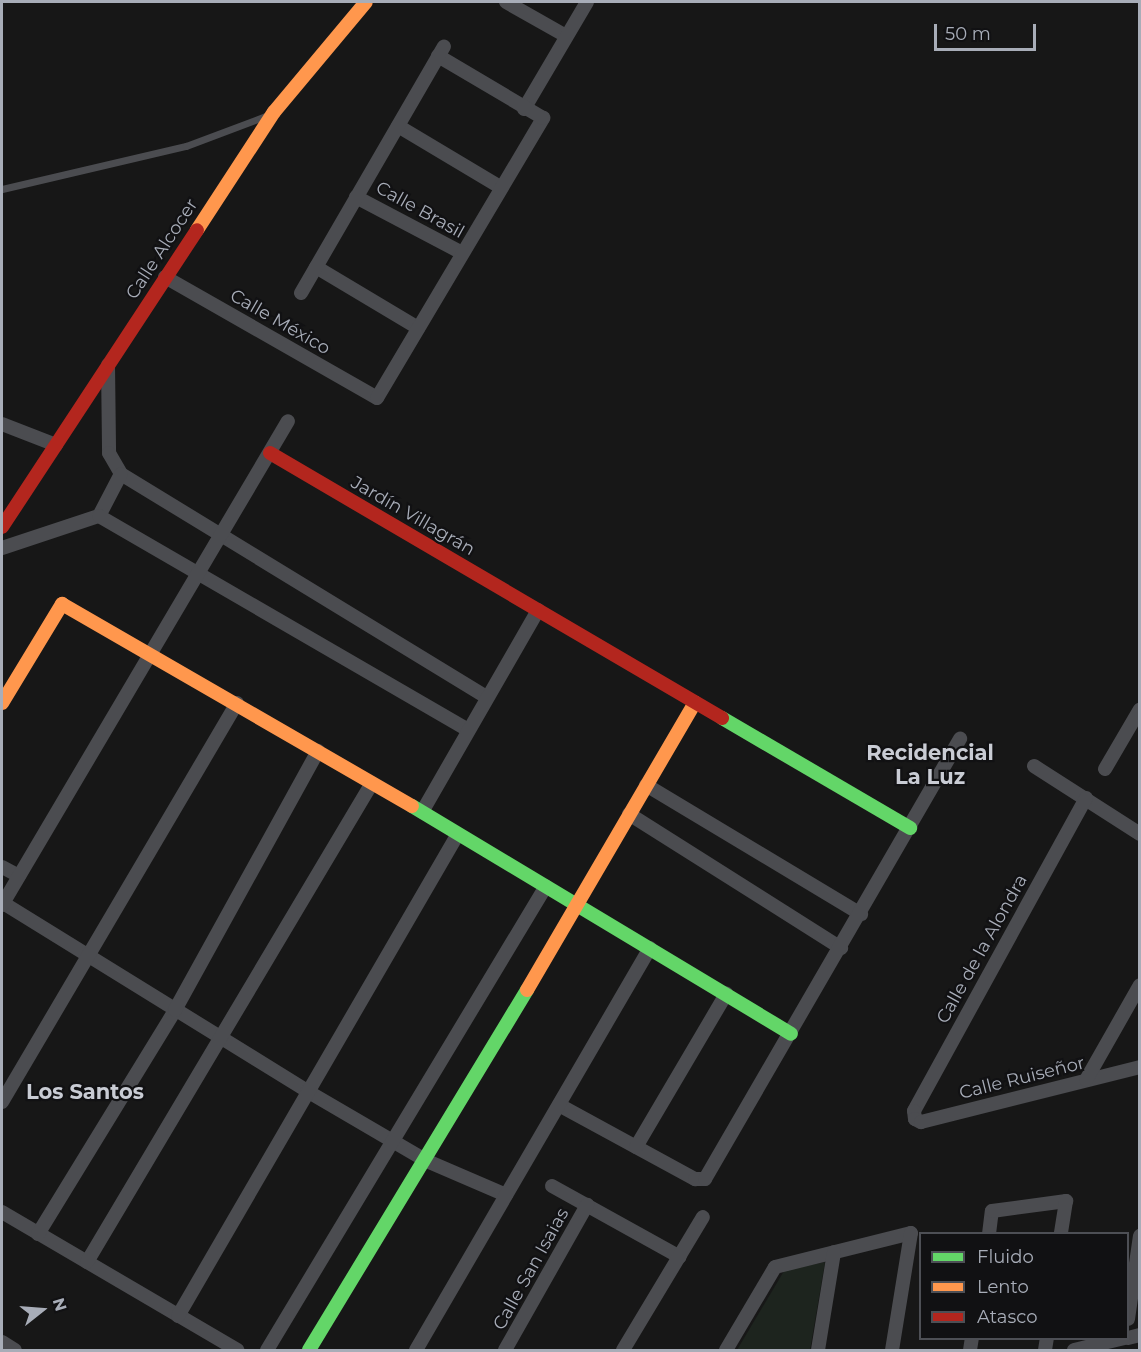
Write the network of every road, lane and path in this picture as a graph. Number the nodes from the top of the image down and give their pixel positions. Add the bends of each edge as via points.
1 (366, 2) edge
2 (506, 2) edge
3 (587, 2) edge
4 (566, 36) junction
5 (524, 109) junction
6 (274, 112) junction
7 (398, 126) junction
8 (500, 187) junction
9 (2, 189) edge
10 (357, 197) junction
11 (462, 253) junction
12 (316, 267) junction
13 (165, 277) junction
14 (301, 293) dead end
15 (418, 328) junction
16 (108, 364) junction
17 (377, 398) joint
18 (288, 421) dead end
19 (2, 424) edge
20 (56, 445) junction
21 (270, 453) junction
22 (121, 474) junction
23 (99, 516) junction
24 (2, 527) edge
25 (221, 539) junction
26 (2, 548) edge
27 (197, 576) junction
28 (538, 610) junction
29 (154, 654) junction
30 (486, 697) junction
31 (695, 702) junction
32 (237, 703) junction
33 (2, 704) edge
34 (1140, 709) edge
35 (468, 729) junction
36 (960, 740) dead end
37 (318, 751) junction
38 (1034, 766) dead end
39 (1105, 769) dead end
40 (372, 783) junction
41 (646, 785) junction
42 (1086, 798) junction
43 (422, 812) junction
44 (629, 814) junction
45 (910, 828) junction
46 (458, 834) junction
47 (1140, 834) edge
48 (2, 867) edge
49 (19, 876) junction
50 (546, 886) junction
51 (577, 902) junction
52 (2, 904) edge
53 (861, 914) junction
54 (650, 948) junction
55 (841, 948) junction
56 (88, 954) junction
57 (1140, 985) edge
58 (726, 994) junction
59 (175, 1011) junction
60 (791, 1034) junction
61 (220, 1037) junction
62 (1140, 1067) edge
63 (1086, 1080) junction
64 (307, 1091) junction
65 (2, 1102) edge
66 (559, 1105) junction
67 (915, 1119) joint
68 (393, 1141) junction
69 (636, 1146) junction
70 (427, 1161) junction
71 (552, 1186) dead end
72 (506, 1195) junction
73 (587, 1205) junction
74 (2, 1212) edge
75 (703, 1217) dead end
76 (989, 1232) edge
77 (1061, 1232) edge
78 (38, 1234) junction
79 (1140, 1236) edge
80 (834, 1252) junction
81 (680, 1257) junction
82 (87, 1262) junction
83 (1129, 1312) edge
84 (178, 1316) junction
85 (1116, 1340) edge
86 (2, 1342) edge
87 (15, 1350) edge
88 (237, 1350) edge
89 (267, 1350) edge
90 (309, 1350) edge
91 (416, 1350) edge
92 (505, 1350) edge
93 (623, 1350) edge
94 (726, 1350) edge
95 (818, 1350) edge
96 (892, 1350) edge
97 (1074, 1350) edge

1 - 6 street, Calle Alcocer
2 - 4 street
3 - 4 street
4 - 5 street
5 - 7 street via 441,51
5 - 8 street via 543,118
6 - 9 lane via 186,146
6 - 13 street, Calle Alcocer
7 - 8 street
7 - 10 street
8 - 11 street
10 - 11 street, Calle Brasil
10 - 12 street, Calle Brasil
11 - 15 street, Calle Brasil
12 - 14 street, Calle Brasil
12 - 15 street
13 - 16 street, Calle Alcocer
13 - 17 street, Calle México
15 - 17 street, Calle Brasil
16 - 20 street, Calle Alcocer
16 - 22 street via 109,453
18 - 21 street
19 - 20 street
20 - 24 street, Calle Alcocer
21 - 25 street
21 - 28 street, Jardín Villagrán
22 - 23 street
22 - 25 street
23 - 26 street
23 - 27 street
25 - 27 street
25 - 30 street
27 - 29 street
27 - 35 street
28 - 30 street
28 - 31 street, Jardín Villagrán
29 - 32 street
29 - 33 street via 62,604
29 - 49 street
30 - 35 street
31 - 41 street
31 - 45 street, Jardín Villagrán
32 - 37 street
32 - 56 street
34 - 39 street
35 - 43 street
36 - 45 street
37 - 40 street
37 - 59 street
38 - 42 street
40 - 43 street
40 - 61 street
41 - 44 street
41 - 53 street
42 - 47 street
42 - 67 street, Calle de la Alondra via 914,1111
43 - 46 street
44 - 51 street
44 - 55 street
45 - 53 street
46 - 50 street
46 - 64 street
48 - 49 street
49 - 52 street
50 - 51 street
50 - 68 street
51 - 54 street
51 - 70 street
52 - 56 street
53 - 55 street
54 - 58 street
54 - 66 street
55 - 60 street
56 - 59 street
56 - 65 street
57 - 63 street
58 - 60 street
58 - 69 street
59 - 61 street
59 - 78 street
60 - 69 street via 705,1179 695,1179
61 - 64 street
61 - 82 street
62 - 63 street, Calle Ruiseñor
63 - 67 street, Calle Ruiseñor via 921,1122
64 - 68 street
64 - 84 street
66 - 69 street
66 - 72 street
68 - 70 street
68 - 89 street
70 - 72 street
70 - 90 street
71 - 73 street
72 - 91 street
73 - 81 street
73 - 92 street, Calle San Isaias
74 - 78 street
75 - 81 street
76 - 77 street via 992,1211 1066,1201
78 - 82 street
79 - 83 street
80 - 94 street via 775,1267
80 - 95 street
80 - 96 street via 911,1233
81 - 93 street
82 - 84 street
84 - 88 street
85 - 97 street
86 - 87 street

